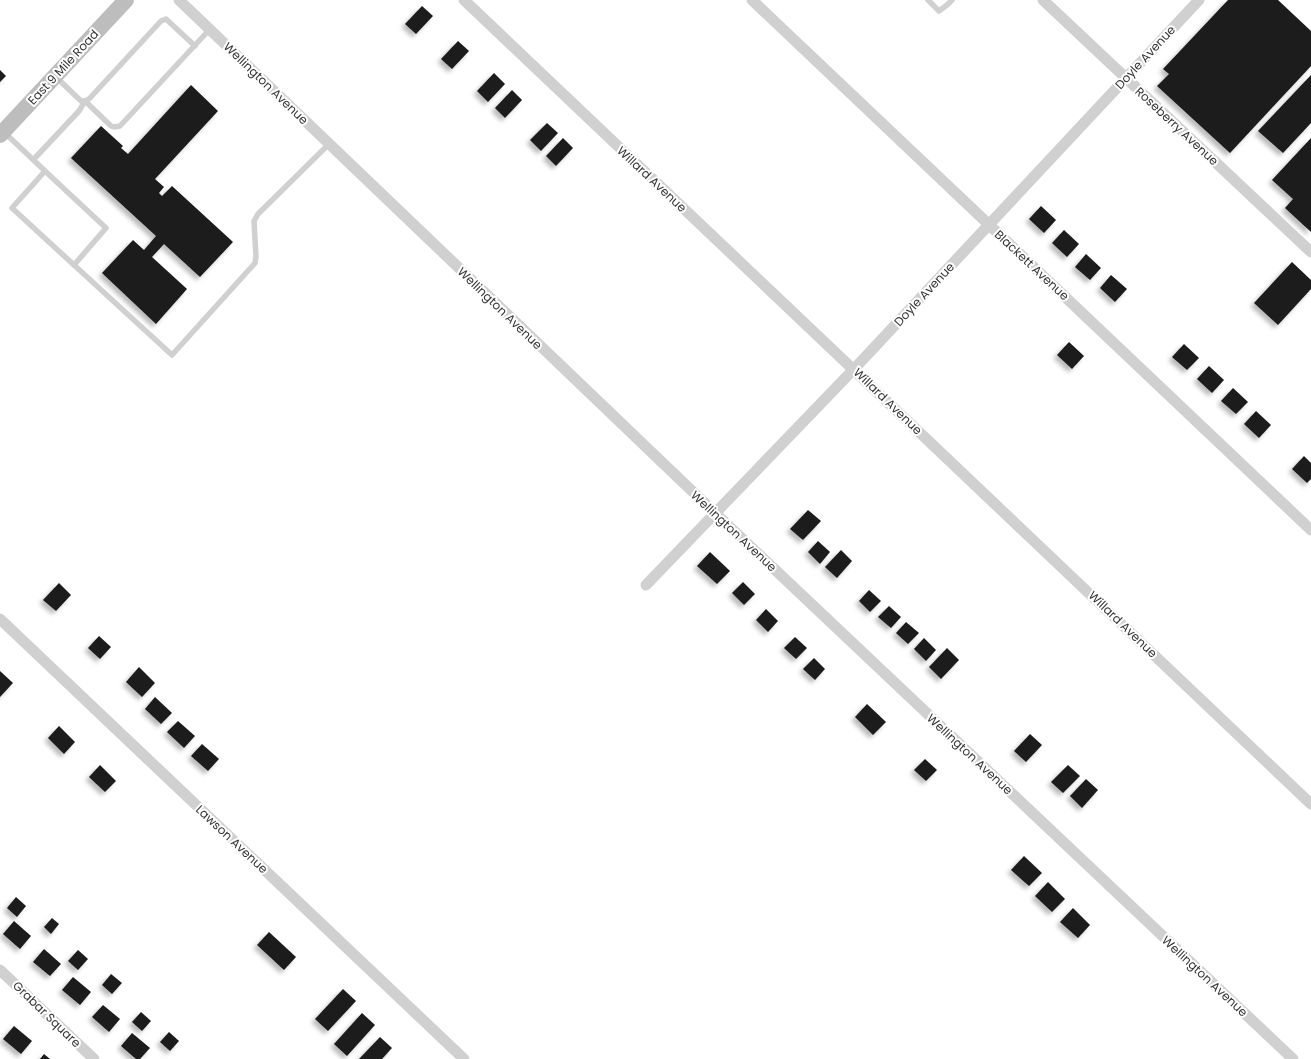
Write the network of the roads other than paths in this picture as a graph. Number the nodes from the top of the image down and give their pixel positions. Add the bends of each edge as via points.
1 (126, 0) edge
2 (179, 0) edge
3 (464, 0) edge
4 (752, 0) edge
5 (928, 0) edge
6 (952, 0) edge
7 (1043, 0) edge
8 (1198, 0) edge
9 (210, 29) junction
10 (194, 46) junction
11 (55, 76) junction
12 (1126, 78) junction
13 (85, 102) junction
14 (2, 133) edge
15 (329, 144) junction
16 (34, 159) junction
17 (45, 171) junction
18 (989, 224) junction
19 (1311, 252) edge
20 (74, 265) junction
21 (854, 369) junction
22 (715, 513) junction
23 (1311, 530) edge
24 (646, 585) dead end
25 (0, 619) edge
26 (1311, 804) edge
27 (0, 970) edge
28 (94, 1059) edge
29 (464, 1059) edge
30 (1293, 1059) edge

1 - 11 main road, East 9 Mile Road
2 - 9 street, Wellington Avenue
3 - 21 street, Willard Avenue
4 - 18 street, Blackett Avenue
5 - 6 lane via 939,11
7 - 12 street, Roseberry Avenue
8 - 12 street, Doyle Avenue
9 - 10 lane
9 - 15 street, Wellington Avenue
10 - 13 lane via 120,126 111,126
10 - 13 lane via 166,19 161,21
11 - 13 lane
11 - 14 main road, East 9 Mile Road
12 - 18 street, Doyle Avenue
12 - 19 street, Roseberry Avenue
13 - 16 lane
14 - 16 lane
15 - 20 lane via 258,214 254,221 255,263 172,355
15 - 22 street, Wellington Avenue
16 - 17 lane
17 - 20 lane via 106,228
17 - 20 lane via 12,208
18 - 21 street, Doyle Avenue
18 - 23 street, Blackett Avenue
21 - 22 street, Doyle Avenue
21 - 26 street, Willard Avenue
22 - 24 street, Doyle Avenue
22 - 30 street, Wellington Avenue
25 - 29 street, Lawson Avenue
27 - 28 street, Grabar Square

